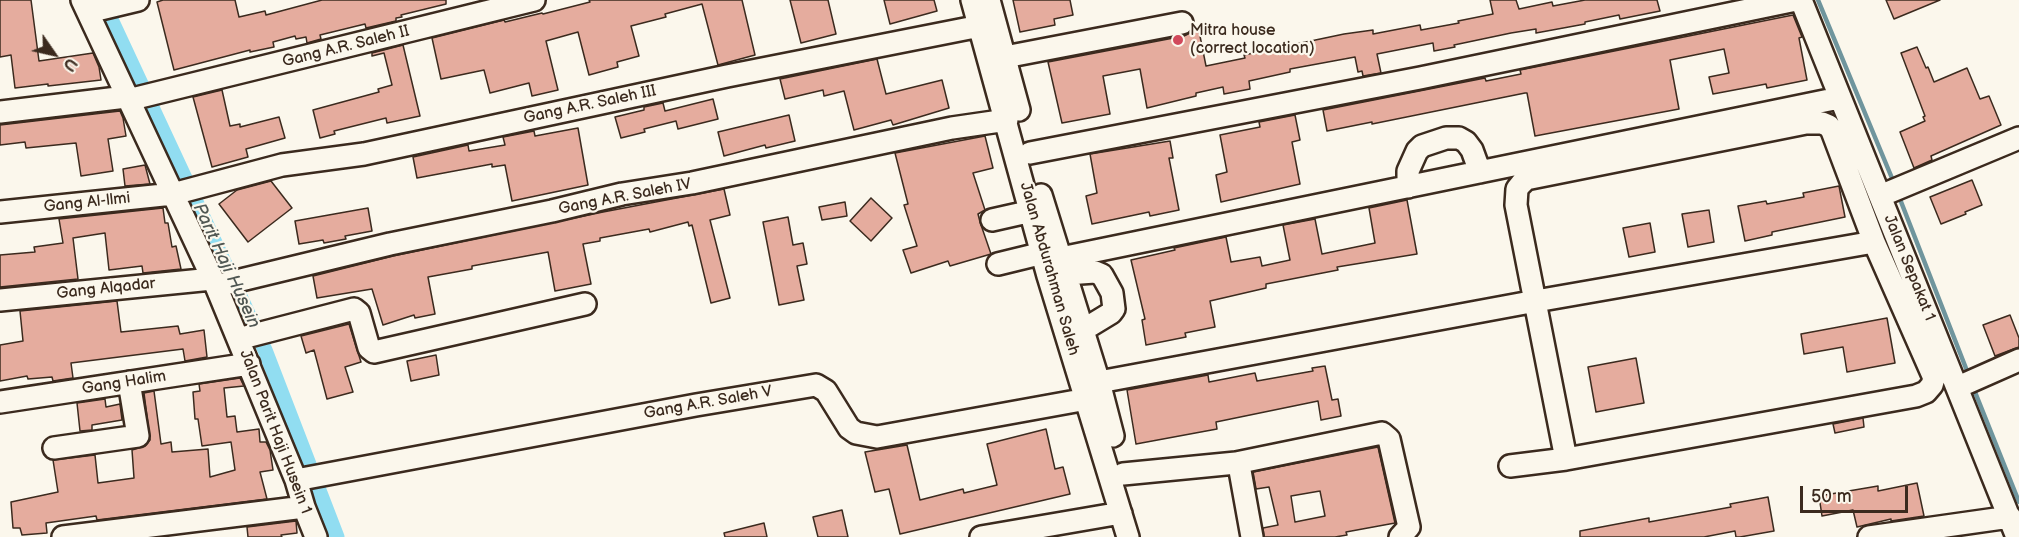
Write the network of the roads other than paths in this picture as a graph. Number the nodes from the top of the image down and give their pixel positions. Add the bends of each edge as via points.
1 (138, 0) edge
2 (534, 0) edge
3 (972, 0) edge
4 (989, 0) edge
5 (1796, 0) edge
6 (1801, 0) edge
7 (95, 7) edge
8 (1182, 23) dead end
9 (980, 26) junction
10 (1005, 57) junction
11 (137, 96) junction
12 (1839, 98) junction
13 (0, 112) edge
14 (1007, 120) junction
15 (2019, 138) edge
16 (1030, 153) junction
17 (1480, 172) junction
18 (1031, 183) junction
19 (1408, 187) junction
20 (185, 190) junction
21 (1893, 190) junction
22 (1032, 211) junction
23 (0, 212) edge
24 (992, 220) dead end
25 (1874, 242) junction
26 (1057, 262) junction
27 (998, 264) dead end
28 (224, 282) junction
29 (0, 300) edge
30 (1536, 301) junction
31 (585, 304) dead end
32 (1083, 330) junction
33 (242, 338) junction
34 (2019, 360) edge
35 (249, 364) junction
36 (129, 382) junction
37 (1969, 382) junction
38 (1093, 391) junction
39 (0, 402) edge
40 (54, 448) dead end
41 (1566, 459) junction
42 (1236, 463) junction
43 (1510, 466) dead end
44 (1123, 474) junction
45 (301, 479) junction
46 (304, 507) junction
47 (1121, 513) junction
48 (2010, 516) junction
49 (63, 537) edge
50 (316, 537) edge
51 (981, 537) edge
52 (1128, 537) edge
53 (1142, 537) edge
54 (1252, 537) edge
55 (1400, 537) edge
56 (1869, 537) edge
57 (2017, 537) edge

1 - 7 street
2 - 11 street, Gang A.R. Saleh II
3 - 9 street, Jalan Abdurahman Saleh
4 - 10 street, Jalan Abdurahman Saleh
5 - 16 street
6 - 12 street, Jalan Sepakat 1
7 - 11 street, Jalan Parit Haji Husein 1
8 - 10 street
9 - 14 street, Jalan Abdurahman Saleh
9 - 20 street, Gang A.R. Saleh III via 364,154 282,165
10 - 16 street, Jalan Abdurahman Saleh
11 - 13 street, Gang A.R. Saleh II
11 - 20 street, Jalan Parit Haji Husein 1
12 - 17 street
12 - 21 street, Jalan Sepakat 1
14 - 18 street, Jalan Abdurahman Saleh
14 - 28 street, Gang A.R. Saleh IV via 622,194
15 - 21 street
16 - 18 street, Jalan Abdurahman Saleh
17 - 19 street
17 - 19 street via 1466,142 1446,138 1417,150 1408,171
18 - 22 street, Jalan Abdurahman Saleh
18 - 26 street, Jalan Abdurahman Saleh
19 - 26 street
20 - 23 street, Gang Al-llmi
20 - 28 street, Jalan Parit Haji Husein 1
21 - 37 street, Jalan Sepakat 1
22 - 24 street
22 - 26 street, Jalan Abdurahman Saleh
25 - 30 street
25 - 30 street via 1832,131 1822,123 1806,123 1526,179 1517,189 1516,205
25 - 41 street via 1934,378 1926,392
26 - 27 street
26 - 32 street, Jalan Abdurahman Saleh
26 - 32 street via 1102,275 1112,293 1111,313
26 - 38 street, Jalan Abdurahman Saleh
28 - 29 street, Gang Alqadar
28 - 33 street, Jalan Parit Haji Husein 1
30 - 38 street
30 - 41 street
31 - 33 street via 374,352 354,309
32 - 38 street, Jalan Abdurahman Saleh
33 - 35 street, Jalan Parit Haji Husein 1
34 - 37 street
35 - 36 street, Gang Halim
35 - 45 street, Jalan Parit Haji Husein 1
36 - 39 street, Gang Halim
36 - 40 street via 138,436
37 - 48 street, Jalan Sepakat 1
38 - 44 street, Jalan Abdurahman Saleh
38 - 45 street, Gang A.R. Saleh V via 877,437 849,428 826,391 816,385
38 - 47 street, Jalan Abdurahman Saleh
41 - 43 street
42 - 44 street
42 - 54 street
42 - 55 street via 1382,433 1389,439 1409,527
44 - 53 street, Jalan Abdurahman Saleh
45 - 46 street, Jalan Parit Haji Husein 1
46 - 49 street
46 - 50 street, Jalan Parit Haji Husein 1
47 - 51 street
47 - 52 street, Jalan Abdurahman Saleh
48 - 56 street
48 - 57 street, Jalan Sepakat 1

